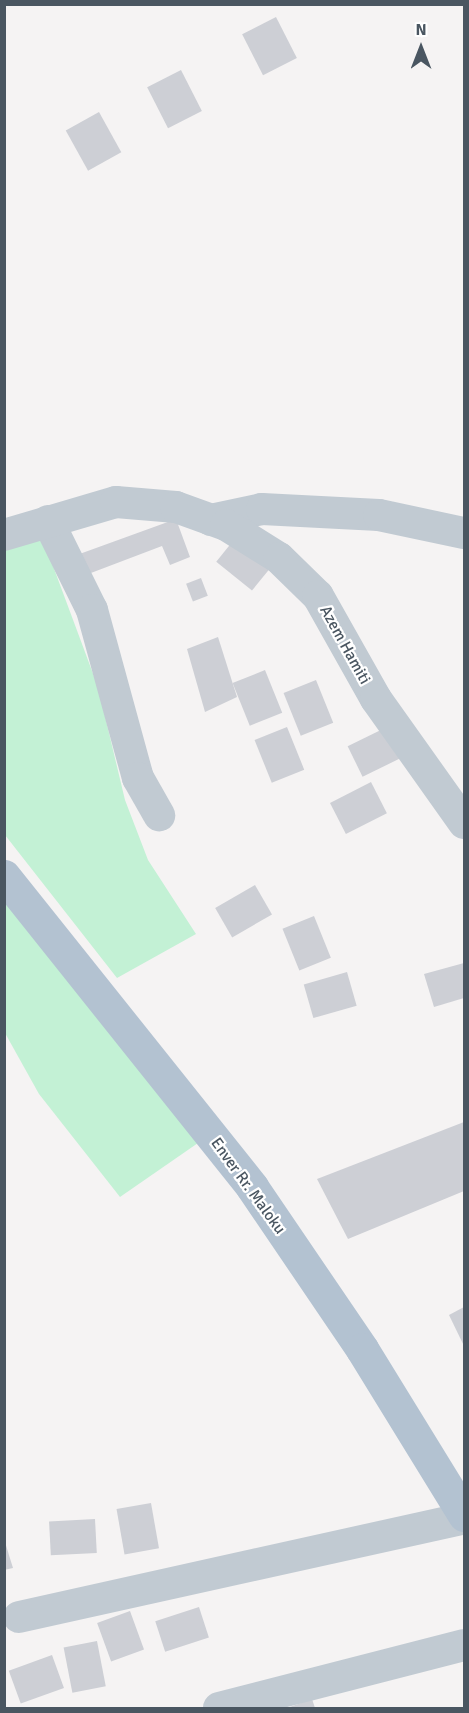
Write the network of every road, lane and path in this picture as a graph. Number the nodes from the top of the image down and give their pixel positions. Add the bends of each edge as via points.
1 (211, 520) junction
2 (48, 521) junction
3 (465, 533) edge
4 (4, 535) edge
5 (457, 812) edge
6 (159, 815) dead end
7 (465, 838) edge
8 (4, 876) edge
9 (465, 1516) edge
10 (19, 1617) dead end
11 (465, 1645) edge
12 (219, 1708) edge

1 - 2 street, Azem Hamiti via 176,507 116,502
1 - 3 street via 262,508 379,515
1 - 5 street, Azem Hamiti via 279,558 318,596 376,699
2 - 4 street, Azem Hamiti
2 - 6 street via 92,610 138,778
5 - 7 street, Azem Hamiti
8 - 9 main road, Enver Rr. Maloku via 252,1187 368,1359
9 - 10 street
11 - 12 street

